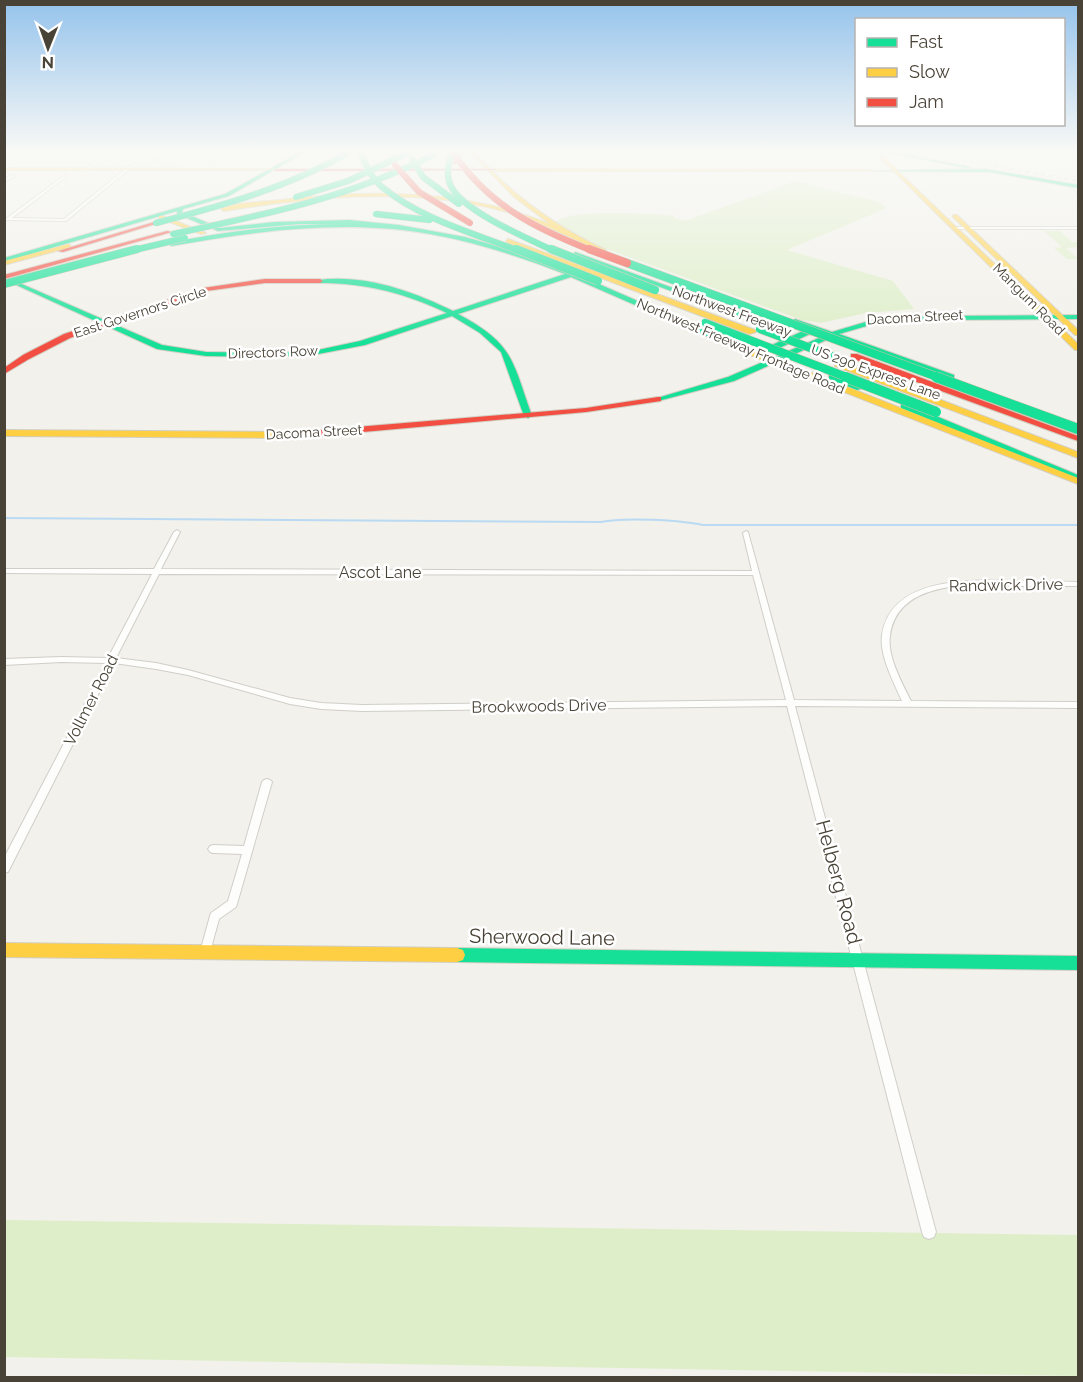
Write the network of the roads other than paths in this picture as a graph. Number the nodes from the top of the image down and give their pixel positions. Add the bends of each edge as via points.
1 (71, 215) edge
2 (175, 215) edge
3 (185, 215) edge
4 (192, 215) edge
5 (203, 215) edge
6 (215, 215) edge
7 (231, 215) edge
8 (335, 215) edge
9 (389, 215) edge
10 (424, 215) edge
11 (430, 215) edge
12 (456, 215) edge
13 (481, 215) edge
14 (488, 215) edge
15 (499, 215) edge
16 (520, 215) edge
17 (521, 215) edge
18 (537, 215) edge
19 (948, 215) edge
20 (5, 220) edge
21 (163, 226) junction
22 (961, 228) junction
23 (1078, 228) edge
24 (223, 230) junction
25 (424, 231) junction
26 (242, 232) junction
27 (564, 232) junction
28 (201, 238) junction
29 (511, 245) junction
30 (4, 266) edge
31 (626, 272) junction
32 (569, 275) junction
33 (7, 283) edge
34 (759, 308) junction
35 (451, 314) junction
36 (1053, 315) junction
37 (1078, 315) edge
38 (105, 322) junction
39 (705, 323) junction
40 (829, 332) junction
41 (1078, 333) edge
42 (733, 345) junction
43 (1078, 348) edge
44 (770, 359) junction
45 (842, 364) junction
46 (4, 372) edge
47 (936, 412) junction
48 (528, 416) junction
49 (1078, 424) edge
50 (1078, 429) edge
51 (4, 434) edge
52 (1078, 439) edge
53 (1078, 448) edge
54 (1078, 455) edge
55 (1078, 467) edge
56 (1078, 472) edge
57 (1078, 479) edge
58 (177, 532) dead end
59 (746, 533) dead end
60 (4, 571) edge
61 (157, 572) junction
62 (756, 573) junction
63 (1078, 584) edge
64 (111, 661) junction
65 (4, 662) edge
66 (792, 703) junction
67 (908, 704) junction
68 (1078, 705) edge
69 (267, 782) dead end
70 (213, 849) dead end
71 (247, 850) junction
72 (4, 869) edge
73 (4, 950) edge
74 (205, 952) junction
75 (859, 960) junction
76 (1078, 963) edge
77 (929, 1232) dead end

1 - 20 street via 65,220
2 - 21 main road
3 - 26 main road via 224,232
4 - 21 main road, bridge
5 - 21 main road
6 - 21 main road, bridge
7 - 21 main road, bridge
8 - 24 main road, bridge via 293,217
9 - 29 main road, bridge via 439,221
10 - 29 main road, bridge
11 - 39 main road, bridge
12 - 29 main road, bridge
13 - 31 main road, Northwest Freeway, bridge
14 - 45 main road, US 290 Express Lane, bridge via 572,259
15 - 31 main road
16 - 50 main road, bridge via 575,244
17 - 27 main road
18 - 27 main road
19 - 22 main road, Mangum Road
21 - 28 main road via 165,217 206,235
21 - 30 main road
21 - 30 main road
21 - 33 main road via 133,242
22 - 23 street
22 - 36 main road, Mangum Road
24 - 25 main road via 285,222 348,221
24 - 33 main road, bridge
25 - 26 main road, Northwest Freeway Frontage Road via 324,226
25 - 29 main road, Northwest Freeway Frontage Road
26 - 28 main road
27 - 34 main road via 599,249
28 - 33 main road
29 - 32 main road, Northwest Freeway Frontage Road
29 - 45 main road, Northwest Freeway
31 - 45 main road, Northwest Freeway via 769,325
32 - 35 main road, Directors Row
32 - 42 main road, Northwest Freeway Frontage Road
33 - 38 main road, Directors Row
34 - 40 main road
34 - 42 main road via 804,327 807,332 763,350
35 - 38 main road, Directors Row via 353,345 271,355 184,352 141,340
35 - 38 main road, East Governors Circle via 389,288 349,282 265,281 225,285 175,297
35 - 48 main road, East Governors Circle via 492,338 504,352
36 - 37 main road, Dacoma Street
36 - 40 main road, Dacoma Street via 897,314 866,318
36 - 41 main road, Mangum Road
36 - 43 main road, Mangum Road
38 - 46 main road, East Governors Circle via 41,348
39 - 45 main road, bridge
39 - 47 main road, bridge
40 - 44 main road, Dacoma Street
40 - 49 main road
42 - 44 main road, Northwest Freeway Frontage Road
44 - 48 main road, Dacoma Street via 649,401
44 - 57 main road, Northwest Freeway Frontage Road
45 - 52 main road, Northwest Freeway
45 - 53 main road, US 290 Express Lane
45 - 54 main road, Northwest Freeway
45 - 57 main road
47 - 55 main road
47 - 56 main road
48 - 51 main road, Dacoma Street via 302,435
58 - 61 street, Vollmer Road
59 - 62 street, Helberg Road
60 - 61 street, Ascot Lane
61 - 62 street, Ascot Lane
61 - 64 street, Vollmer Road
62 - 66 street, Helberg Road
63 - 67 street, Randwick Drive via 961,583 922,591 905,601 892,615 886,637 892,669
64 - 65 street, Brookwoods Drive
64 - 66 street, Brookwoods Drive via 206,676 313,705 362,708
64 - 72 street, Vollmer Road
66 - 67 street, Brookwoods Drive
66 - 75 street, Helberg Road
67 - 68 street, Brookwoods Drive
69 - 71 street
70 - 71 street
71 - 74 street via 232,904 215,916
73 - 74 main road, Sherwood Lane
74 - 75 main road, Sherwood Lane
75 - 76 main road, Sherwood Lane
75 - 77 street, Helberg Road

